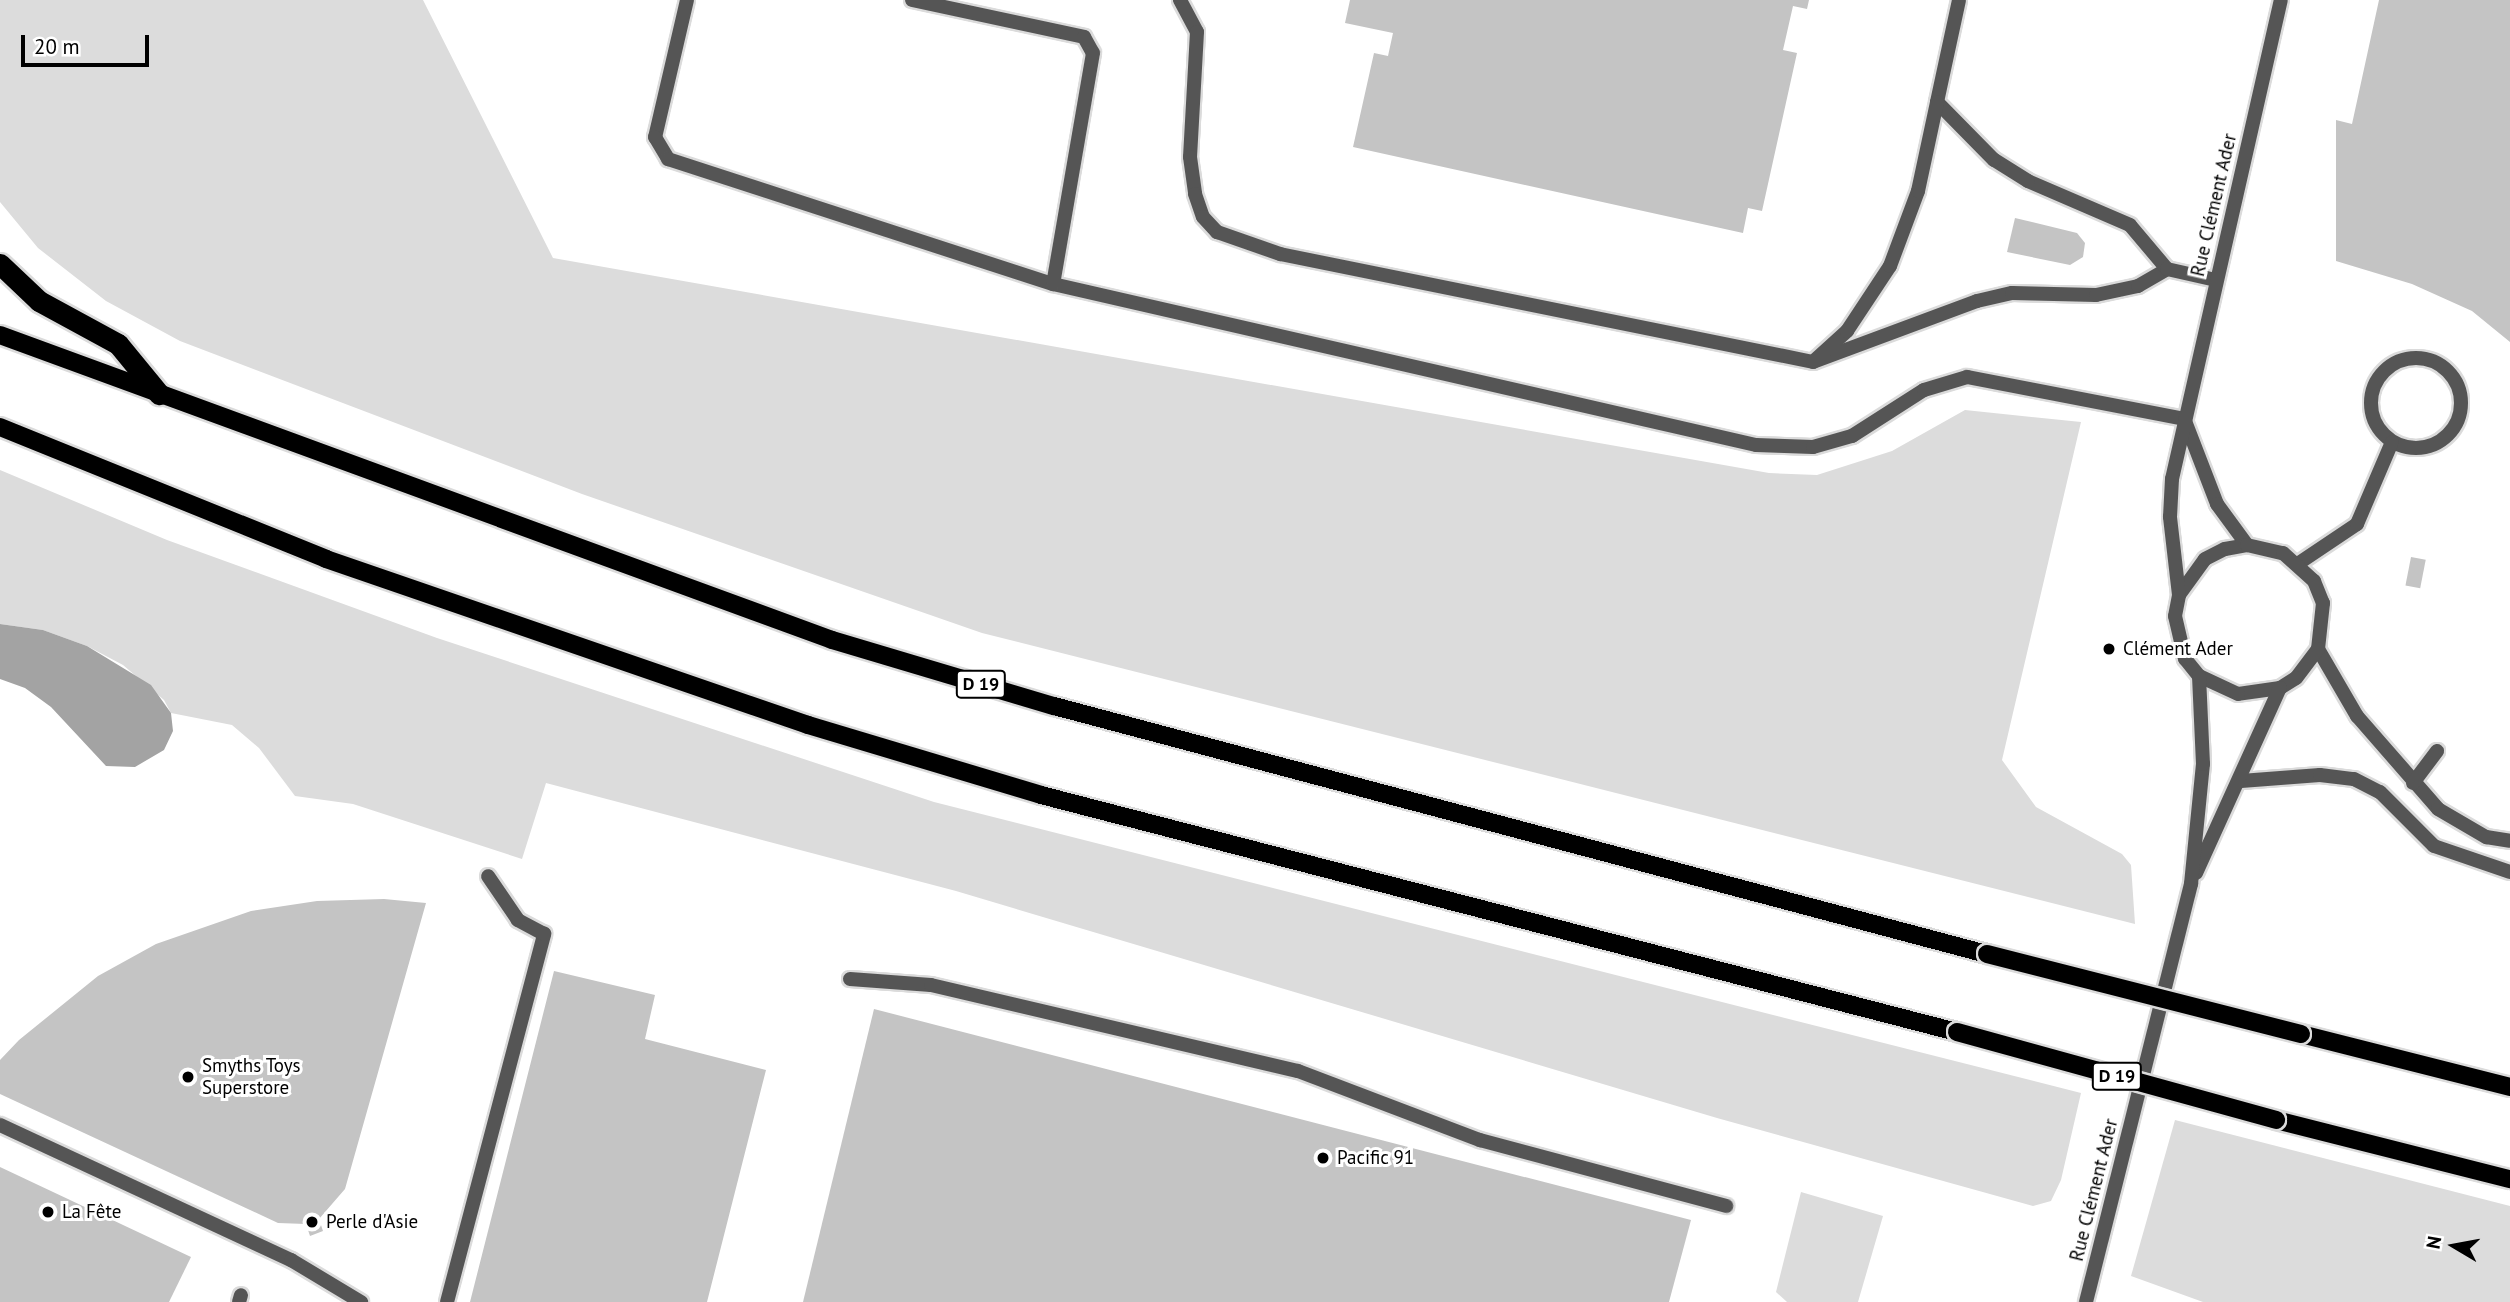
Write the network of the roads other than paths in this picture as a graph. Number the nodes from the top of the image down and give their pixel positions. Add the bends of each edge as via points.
1 (687, 0) edge
2 (912, 0) edge
3 (1180, 0) edge
4 (1959, 0) edge
5 (2281, 0) edge
6 (1937, 102) junction
7 (0, 264) edge
8 (2167, 269) junction
9 (2216, 280) junction
10 (1053, 284) junction
11 (0, 335) edge
12 (1813, 362) junction
13 (159, 394) junction
14 (2185, 419) junction
15 (0, 427) edge
16 (2392, 442) junction
17 (2247, 545) junction
18 (2299, 563) junction
19 (2179, 594) junction
20 (2318, 649) junction
21 (2199, 676) junction
22 (2280, 688) junction
23 (2437, 751) dead end
24 (2241, 780) junction
25 (2413, 783) junction
26 (2510, 841) edge
27 (2510, 872) edge
28 (488, 876) dead end
29 (2191, 884) junction
30 (850, 979) dead end
31 (2510, 1087) edge
32 (0, 1125) edge
33 (2510, 1179) edge
34 (1726, 1206) dead end
35 (361, 1302) edge
36 (447, 1302) edge
37 (2086, 1302) edge

1 - 10 street via 655,136 668,159
2 - 10 street via 1084,37 1093,53
3 - 12 street via 1197,32 1190,157 1195,194 1203,217 1217,232 1280,254
4 - 6 street
5 - 9 street, Rue Clément Ader
6 - 8 street via 1994,160 2028,181 2130,225
6 - 12 street via 1918,191 1890,266 1854,322
7 - 13 highway via 39,301 118,344
8 - 9 street
8 - 12 street via 2116,292 2012,293 1977,301
9 - 14 street, Rue Clément Ader
10 - 14 street via 1756,445 1813,447 1852,436 1924,390 1966,377
11 - 13 main road, D 19
13 - 31 main road, D 19, bridge via 845,644 1054,706 1987,954
14 - 17 street via 2217,504
14 - 19 street, Rue Clément Ader via 2170,517
15 - 33 main road, D 19, bridge via 326,559 808,725 1041,795
16 - 16 street via 2405,448 2433,446 2455,427 2461,398 2457,383 2435,362 2405,359 2391,365 2372,389 2372,419
16 - 18 street via 2357,524
17 - 18 street via 2274,550
17 - 19 street via 2205,559
18 - 20 street via 2323,603
19 - 21 street, Rue Clément Ader via 2176,639
20 - 22 street, Rue Clément Ader via 2296,678
20 - 25 street via 2357,716
21 - 22 street via 2238,694
21 - 29 street, Rue Clément Ader via 2203,764
22 - 24 street, Rue Clément Ader
23 - 25 street
24 - 27 street via 2320,775 2354,779 2379,792 2434,846
24 - 29 street, Rue Clément Ader
25 - 26 street via 2438,808 2486,837
28 - 36 street via 518,920 544,934
29 - 37 street, Rue Clément Ader
30 - 34 street via 931,985 1298,1071 1480,1140
32 - 35 street via 291,1260

